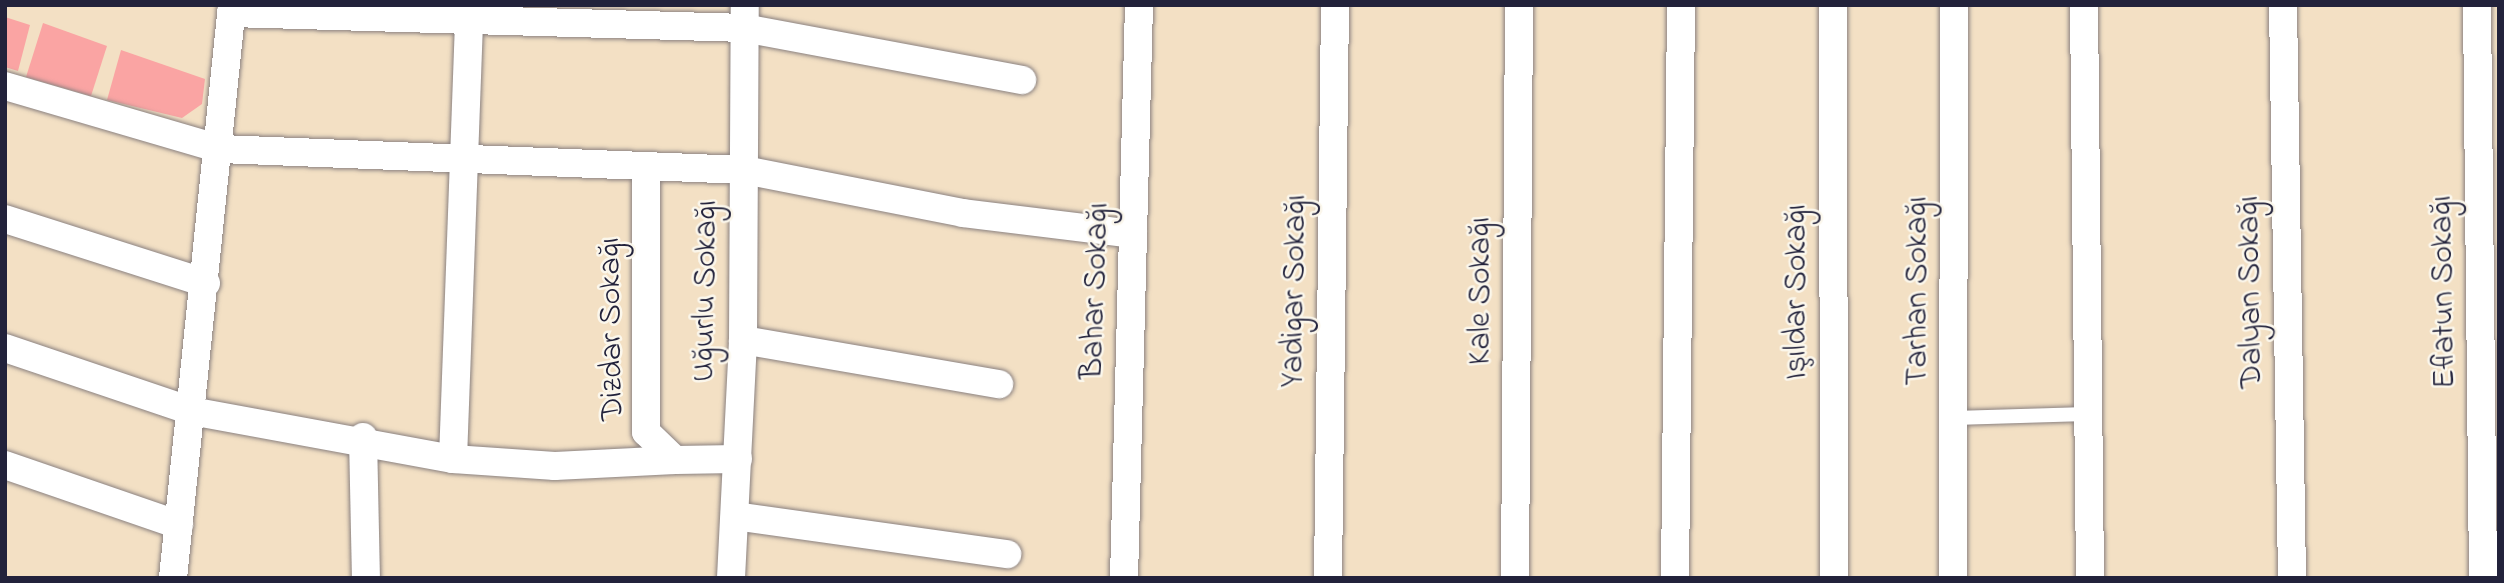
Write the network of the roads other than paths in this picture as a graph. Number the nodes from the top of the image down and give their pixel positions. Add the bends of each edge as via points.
1 (1139, 5) edge
2 (1335, 5) edge
3 (1519, 5) edge
4 (1681, 5) edge
5 (1833, 5) edge
6 (1954, 5) edge
7 (2084, 5) edge
8 (2283, 5) edge
9 (2477, 5) edge
10 (231, 9) edge
11 (470, 13) edge
12 (745, 17) edge
13 (1022, 80) dead end
14 (5, 86) edge
15 (221, 149) junction
16 (467, 159) junction
17 (646, 166) junction
18 (744, 170) junction
19 (5, 219) edge
20 (1133, 234) junction
21 (206, 283) junction
22 (743, 341) junction
23 (5, 348) edge
24 (999, 384) dead end
25 (191, 411) junction
26 (2088, 414) junction
27 (1953, 418) junction
28 (363, 437) junction
29 (453, 458) junction
30 (738, 459) junction
31 (675, 460) junction
32 (5, 466) edge
33 (735, 516) junction
34 (179, 525) junction
35 (1007, 554) dead end
36 (173, 578) edge
37 (366, 578) edge
38 (731, 578) edge
39 (1124, 578) edge
40 (1328, 578) edge
41 (1515, 578) edge
42 (1675, 578) edge
43 (1833, 578) edge
44 (1953, 578) edge
45 (2090, 578) edge
46 (2292, 578) edge
47 (2483, 578) edge

1 - 20 street, Bahar Sokağı
2 - 40 street, Yadigar Sokağı
3 - 41 street, Kale Sokağı
4 - 42 street
5 - 43 street, Işıldar Sokağı
6 - 27 street, Tarhan Sokağı
7 - 26 street
8 - 46 street, Dalyan Sokağı
9 - 47 street, Eflatun Sokağı
10 - 11 street
10 - 15 street
11 - 12 street
11 - 16 street
12 - 13 street
12 - 18 street, Uğurlu Sokağı
14 - 15 street
15 - 16 street
15 - 21 street
16 - 17 street
16 - 29 street
17 - 18 street
17 - 31 street, Dizdar Sokağı via 646,432
18 - 20 street via 963,214
18 - 22 street, Uğurlu Sokağı
19 - 21 street
20 - 39 street, Bahar Sokağı
21 - 25 street
22 - 24 street
22 - 30 street, Uğurlu Sokağı
23 - 25 street
25 - 28 street
25 - 34 street
26 - 27 lane
26 - 45 street
27 - 44 street, Tarhan Sokağı
28 - 29 street
28 - 37 street
29 - 31 street via 555,466
30 - 31 street
30 - 33 street, Uğurlu Sokağı
32 - 34 street
33 - 35 street
33 - 38 street, Uğurlu Sokağı
34 - 36 street

